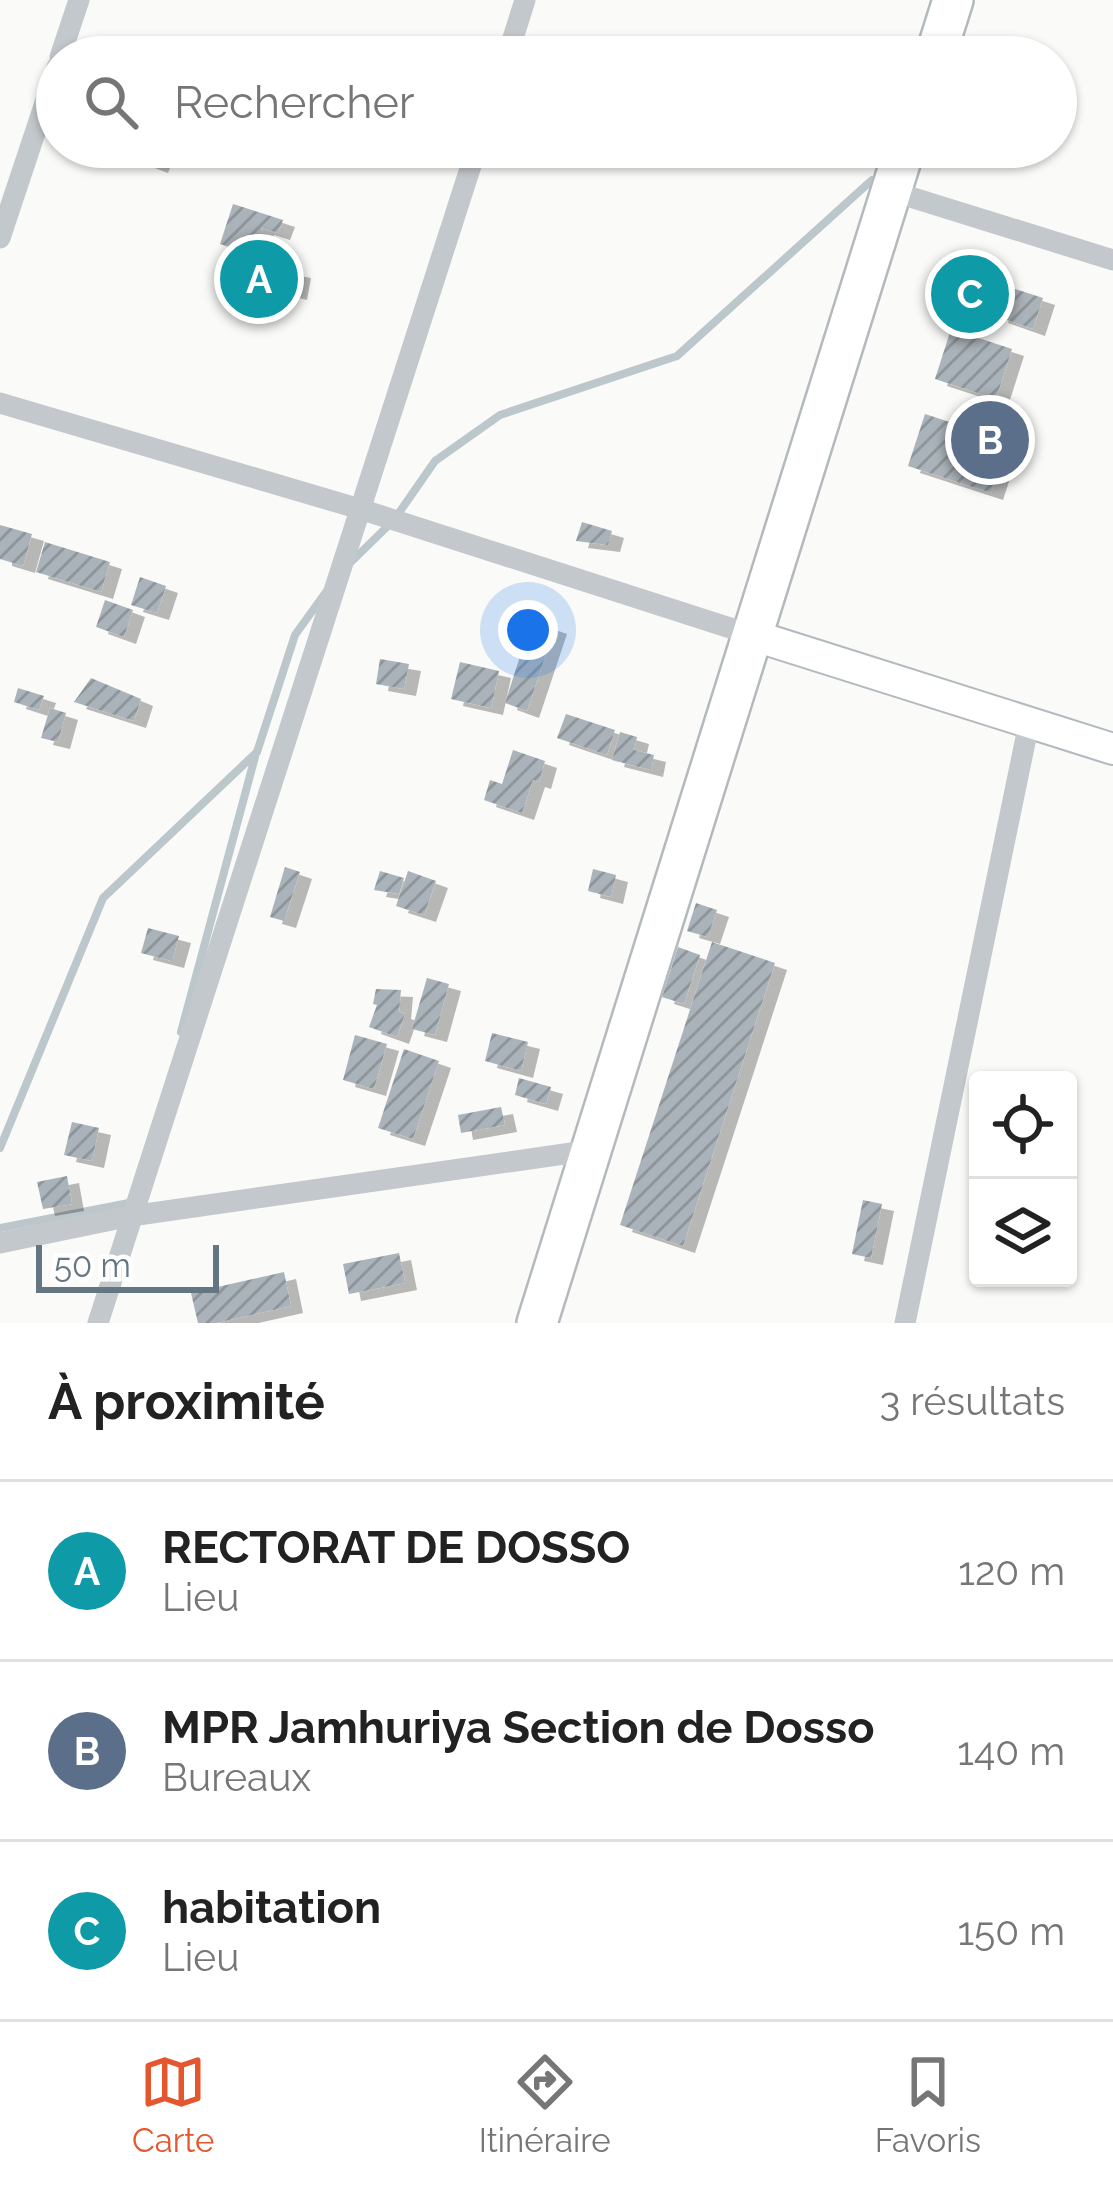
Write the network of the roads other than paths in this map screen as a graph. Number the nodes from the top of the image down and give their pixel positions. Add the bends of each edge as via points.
1 (79, 0) edge
2 (525, 0) edge
3 (953, 0) edge
4 (67, 36) edge
5 (514, 36) edge
6 (942, 36) edge
7 (36, 130) edge
8 (470, 168) edge
9 (898, 168) edge
10 (891, 191) junction
11 (0, 238) edge
12 (1113, 260) edge
13 (0, 403) edge
14 (360, 509) junction
15 (752, 635) junction
16 (1029, 722) junction
17 (1113, 748) edge
18 (592, 1150) junction
19 (131, 1216) junction
20 (0, 1244) edge
21 (98, 1323) edge
22 (537, 1323) edge
23 (905, 1323) edge

1 - 4 street
2 - 5 street
3 - 6 highway
7 - 11 street
8 - 14 street
9 - 10 highway
10 - 12 street
10 - 15 highway
13 - 14 street
14 - 15 street
14 - 19 street
15 - 16 main road
15 - 18 highway
16 - 17 main road
16 - 23 street
18 - 19 street
18 - 22 highway
19 - 20 street
19 - 21 street

